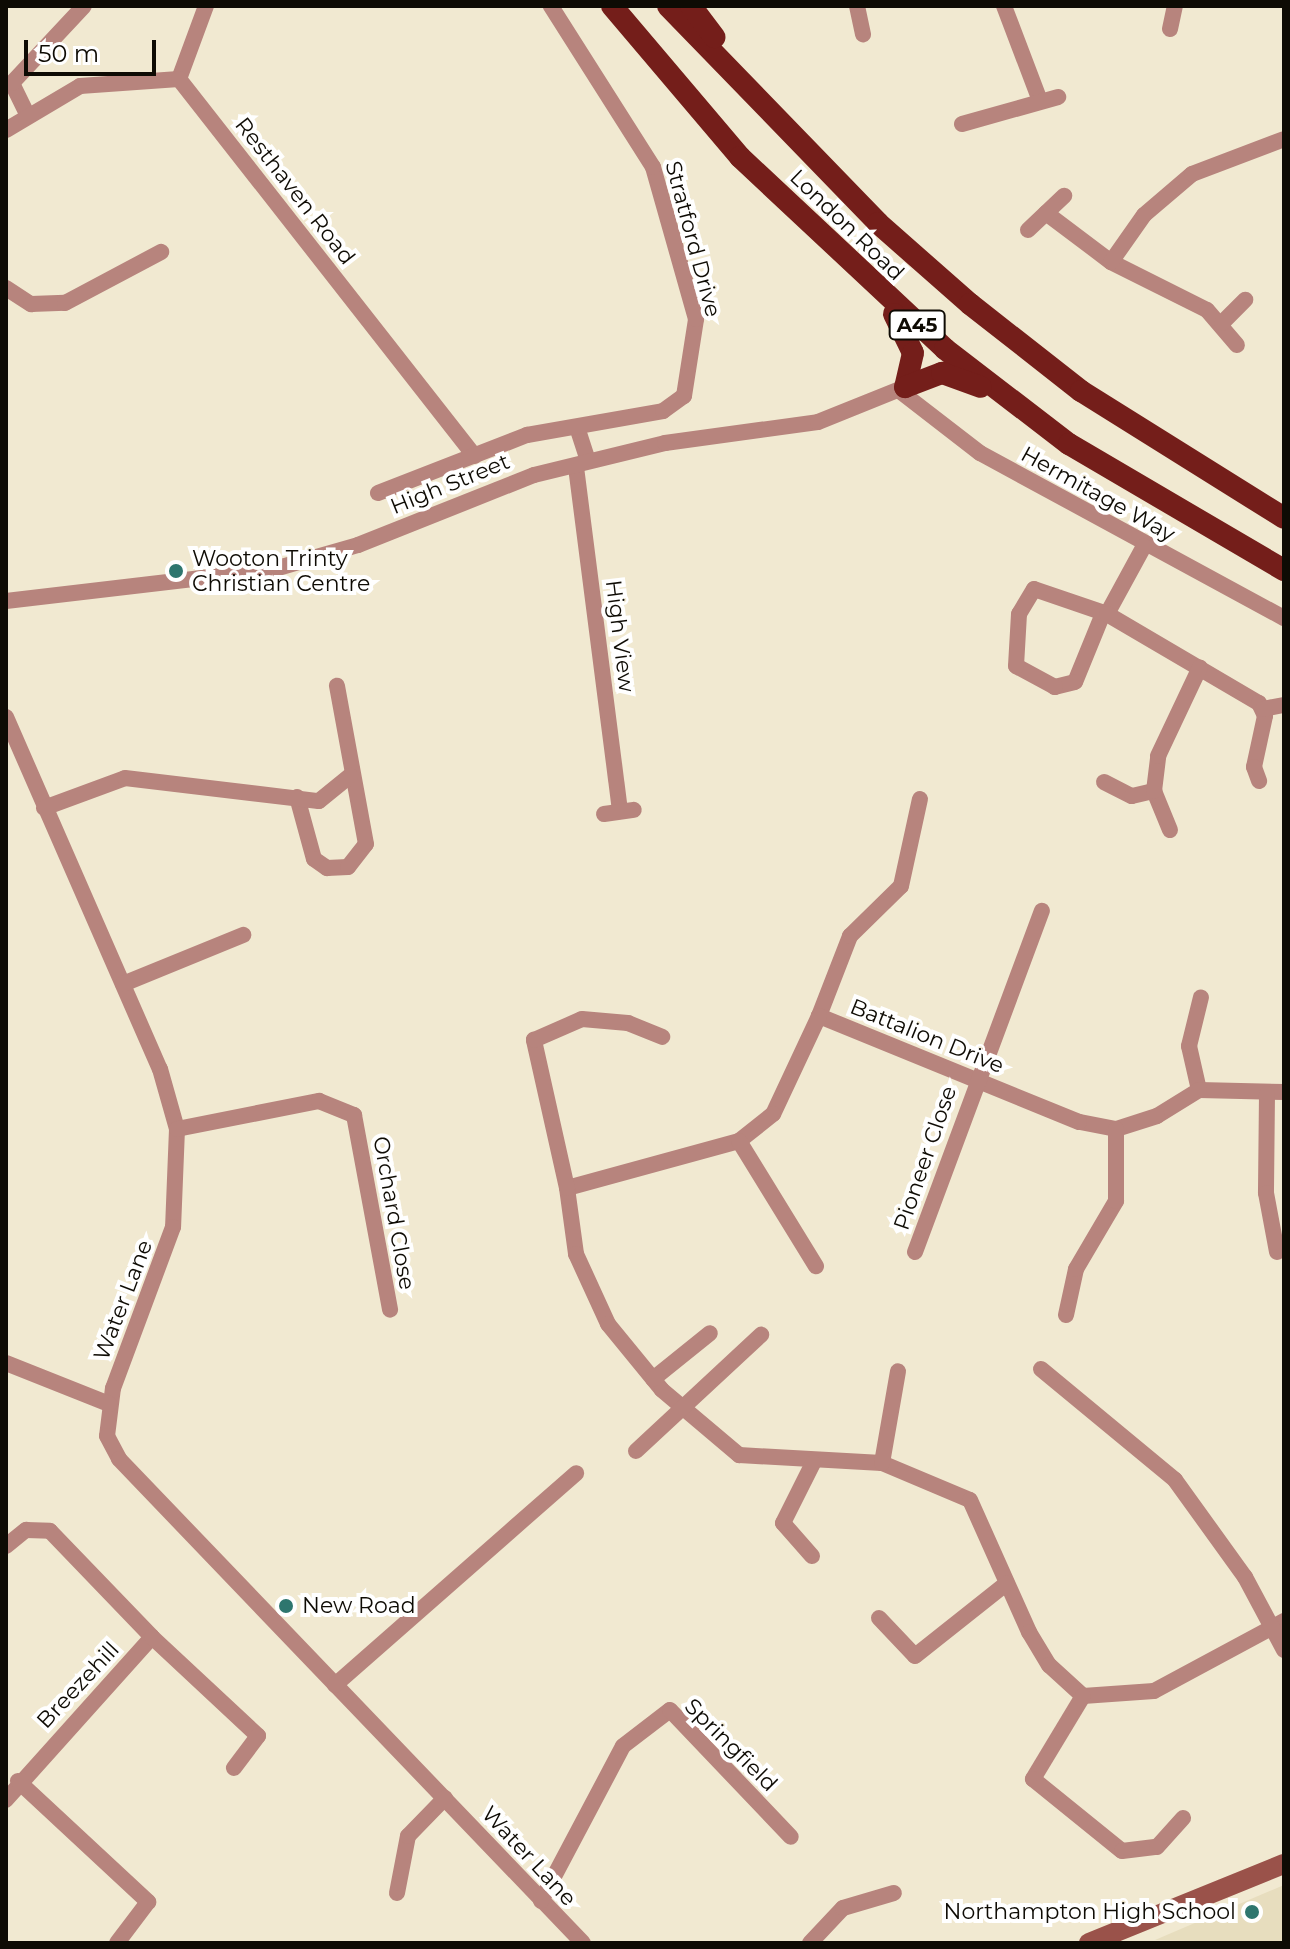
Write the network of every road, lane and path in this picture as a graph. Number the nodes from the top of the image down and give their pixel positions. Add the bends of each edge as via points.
1 (84, 6) edge
2 (206, 6) edge
3 (551, 6) edge
4 (612, 6) edge
5 (668, 6) edge
6 (691, 6) edge
7 (857, 6) edge
8 (1004, 6) edge
9 (1175, 6) edge
10 (1170, 29) dead end
11 (863, 34) dead end
12 (179, 79) junction
13 (1058, 97) dead end
14 (1040, 101) junction
15 (765, 108) junction
16 (27, 114) junction
17 (962, 124) dead end
18 (6, 130) edge
19 (1284, 139) edge
20 (1064, 196) dead end
21 (1046, 213) junction
22 (1028, 230) dead end
23 (161, 252) dead end
24 (1111, 262) junction
25 (6, 288) edge
26 (883, 296) junction
27 (1245, 300) dead end
28 (1222, 323) junction
29 (1237, 345) dead end
30 (903, 389) junction
31 (1005, 397) junction
32 (577, 427) junction
33 (475, 456) junction
34 (582, 463) junction
35 (378, 493) dead end
36 (1284, 518) edge
37 (1144, 546) junction
38 (1284, 570) edge
39 (6, 601) edge
40 (1104, 615) junction
41 (1284, 618) edge
42 (1200, 667) junction
43 (337, 686) dead end
44 (1284, 705) edge
45 (1263, 709) junction
46 (6, 717) edge
47 (350, 776) junction
48 (1259, 781) dead end
49 (1104, 782) dead end
50 (1154, 791) junction
51 (297, 797) junction
52 (920, 799) dead end
53 (44, 808) junction
54 (620, 812) dead end
55 (1170, 830) dead end
56 (1042, 911) dead end
57 (243, 935) dead end
58 (123, 984) junction
59 (1201, 997) dead end
60 (819, 1016) junction
61 (662, 1037) dead end
62 (976, 1079) junction
63 (1199, 1090) junction
64 (1275, 1093) edge
65 (177, 1129) junction
66 (1116, 1129) junction
67 (739, 1141) junction
68 (567, 1188) junction
69 (915, 1252) dead end
70 (1277, 1252) dead end
71 (816, 1266) dead end
72 (390, 1310) dead end
73 (1066, 1315) dead end
74 (710, 1333) dead end
75 (761, 1335) dead end
76 (6, 1363) edge
77 (1041, 1369) dead end
78 (898, 1371) dead end
79 (653, 1379) junction
80 (109, 1404) junction
81 (683, 1407) junction
82 (636, 1451) dead end
83 (813, 1463) junction
84 (882, 1463) junction
85 (576, 1473) dead end
86 (6, 1546) edge
87 (812, 1556) dead end
88 (1007, 1583) junction
89 (879, 1618) dead end
90 (1278, 1624) edge
91 (152, 1637) junction
92 (1284, 1650) edge
93 (335, 1685) junction
94 (1083, 1696) junction
95 (234, 1768) dead end
96 (18, 1781) junction
97 (445, 1798) junction
98 (6, 1800) edge
99 (1183, 1818) dead end
100 (791, 1837) dead end
101 (1284, 1864) edge
102 (397, 1893) dead end
103 (894, 1893) dead end
104 (541, 1901) junction
105 (117, 1943) edge
106 (583, 1943) edge
107 (810, 1943) edge
108 (1089, 1943) edge

1 - 16 street via 12,83
2 - 12 street
3 - 32 street, Stratford Drive via 649,158 696,319 678,406
4 - 26 highway, London Road / A45 via 740,157
5 - 15 highway, London Road / A45
6 - 15 highway
7 - 11 street
8 - 14 street
9 - 10 street
12 - 16 street via 80,86
12 - 33 street, Resthaven Road
13 - 14 street
14 - 17 street
15 - 36 highway, London Road / A45 via 914,257 1037,358 1160,445
16 - 18 street
19 - 24 street via 1192,174 1144,215
20 - 21 street
21 - 22 street
21 - 24 street
23 - 25 street via 65,303 31,304
24 - 28 street via 1183,294
26 - 30 highway via 913,353
26 - 31 highway, London Road / A45
27 - 28 street
28 - 29 street
30 - 31 highway via 942,373
30 - 34 street, High Street via 818,422
30 - 37 street, Hermitage Way via 980,453
31 - 38 highway, London Road / A45 via 1069,444
32 - 33 street, Stratford Drive
32 - 34 street
33 - 35 street, Stratford Drive
34 - 39 street, High Street via 482,491 385,535 271,570
34 - 54 street, High View
37 - 40 street
37 - 41 street, Hermitage Way
40 - 40 street via 1034,589 1019,614 1016,666 1055,687 1075,682
40 - 42 street
42 - 45 street
42 - 50 street via 1158,756
43 - 47 street
44 - 45 street
45 - 48 street via 1254,767
46 - 53 street, Water Lane
47 - 51 street via 319,801
47 - 51 street via 366,844 348,867 327,868 314,859
49 - 50 street via 1132,796
50 - 55 street
51 - 53 street via 125,778
52 - 60 street via 901,886 850,936
53 - 58 street, Water Lane
56 - 62 street, Pioneer Close
57 - 58 street
58 - 65 street, Water Lane via 160,1069
59 - 63 street via 1189,1046
60 - 62 street, Battalion Drive
60 - 67 street, Battalion Drive via 773,1114
61 - 68 street via 628,1023 582,1019 534,1040
62 - 66 street, Battalion Drive via 1079,1122
62 - 69 street, Pioneer Close
63 - 64 street
63 - 66 street, Battalion Drive via 1157,1116
64 - 70 street via 1266,1193
65 - 72 street, Orchard Close via 319,1101 354,1115
65 - 80 street, Water Lane via 173,1227
66 - 73 street via 1116,1201 1076,1269
67 - 68 street, Battalion Drive
67 - 71 street
68 - 79 street via 576,1254 608,1324
74 - 79 street
75 - 81 street
76 - 80 street
77 - 90 street via 1175,1480
78 - 84 street
79 - 81 street
80 - 93 street, Water Lane via 107,1436 119,1459
81 - 82 street
81 - 83 street via 739,1455
83 - 84 street
83 - 87 street via 783,1523
84 - 88 street via 970,1500
85 - 93 street
86 - 91 street, Breezehill via 26,1530 50,1531
88 - 89 street via 915,1656
88 - 94 street via 1049,1665
90 - 92 street
90 - 94 street via 1154,1691
91 - 95 street, Breezehill via 258,1736
91 - 96 street, Breezehill
93 - 97 street, Water Lane
94 - 99 street via 1033,1779 1122,1851 1157,1847
96 - 98 street, Breezehill
96 - 105 street via 51,1807 105,1869 148,1902
97 - 102 street via 408,1836
97 - 104 street, Water Lane
100 - 104 street, Springfield via 670,1710 623,1746
101 - 108 main road
103 - 107 street via 843,1908
104 - 106 street, Water Lane

